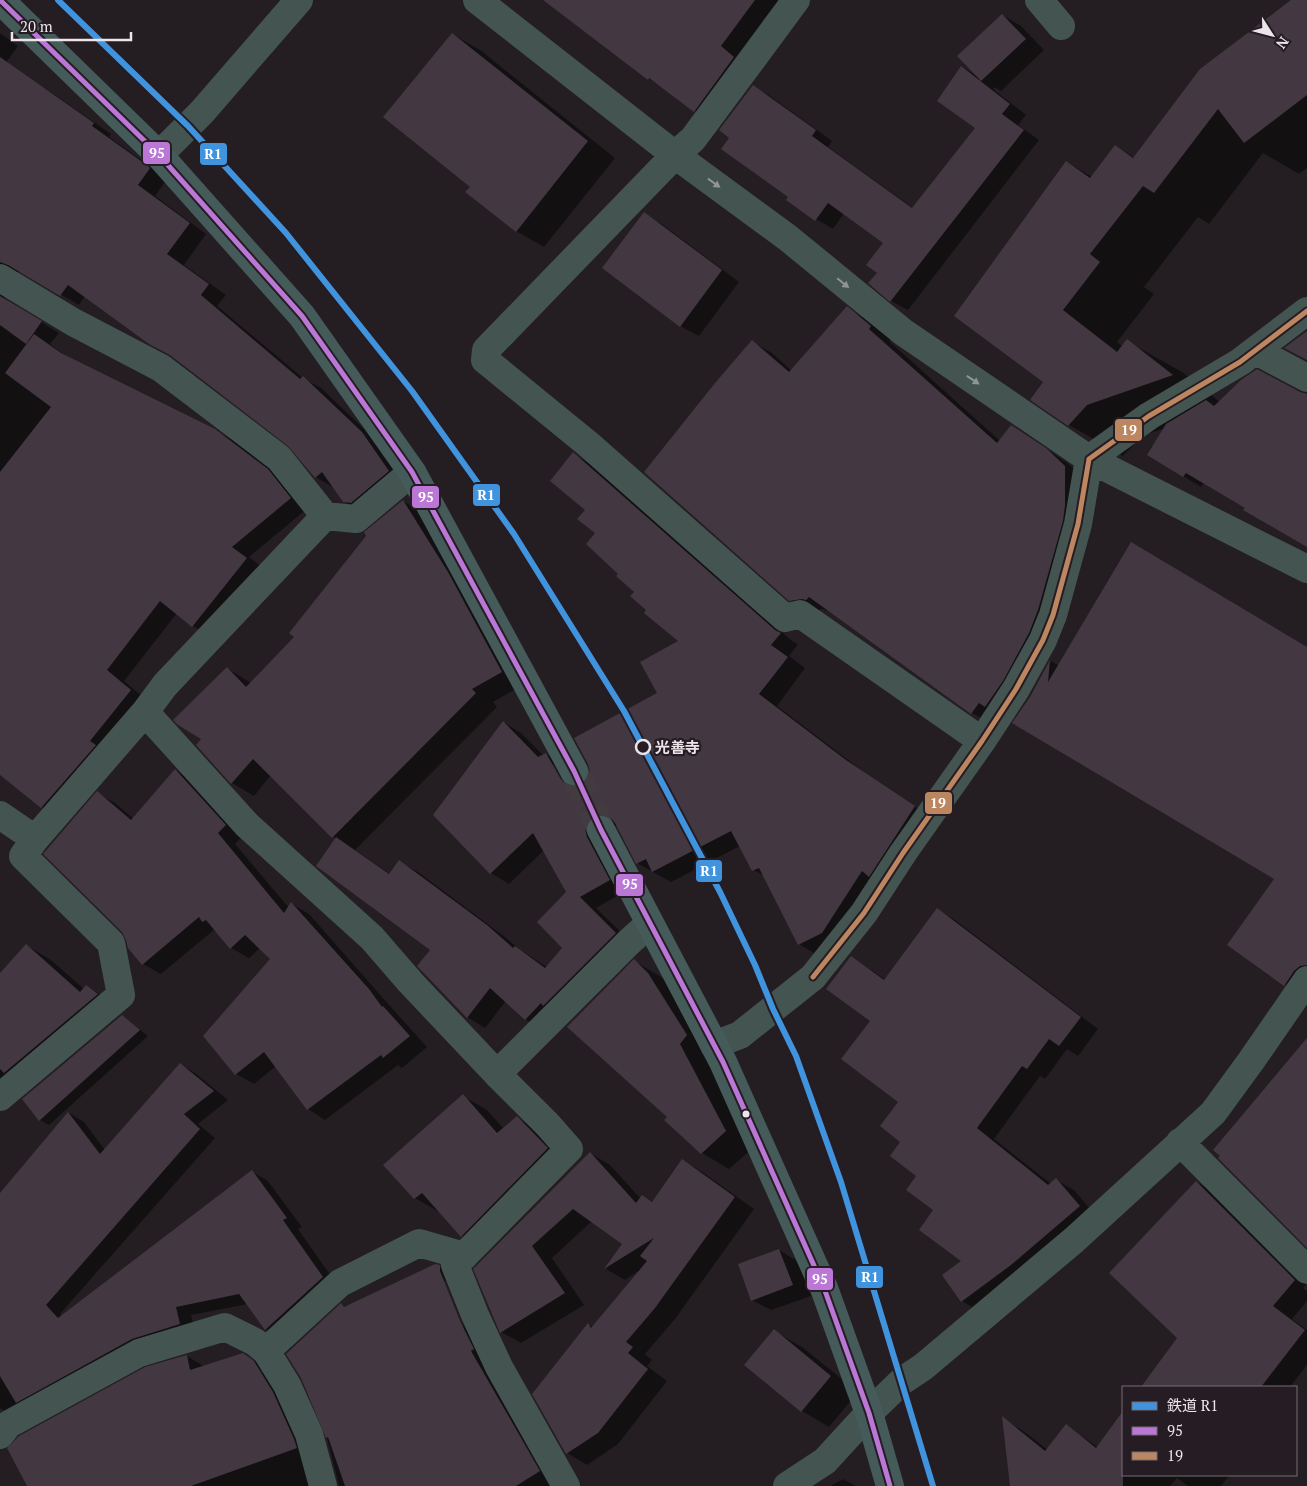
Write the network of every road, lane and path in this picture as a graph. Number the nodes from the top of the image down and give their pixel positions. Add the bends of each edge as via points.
1 (0, 0) edge
2 (299, 0) edge
3 (477, 0) edge
4 (796, 0) edge
5 (1039, 0) edge
6 (1061, 26) dead end
7 (159, 155) junction
8 (675, 155) junction
9 (0, 278) edge
10 (1307, 311) edge
11 (1256, 351) junction
12 (1307, 378) edge
13 (1089, 459) junction
14 (412, 472) junction
15 (325, 516) junction
16 (1307, 569) edge
17 (145, 712) junction
18 (982, 741) junction
19 (574, 771) tunnel mouth
20 (0, 815) edge
21 (601, 830) tunnel mouth
22 (35, 839) junction
23 (649, 924) junction
24 (1307, 980) edge
25 (714, 1045) junction
26 (497, 1074) junction
27 (0, 1097) edge
28 (1180, 1142) junction
29 (464, 1256) junction
30 (1307, 1270) edge
31 (266, 1351) junction
32 (869, 1413) junction
33 (0, 1435) edge
34 (323, 1486) edge
35 (566, 1486) edge
36 (787, 1486) edge
37 (890, 1486) edge

1 - 7 main road
2 - 7 street via 202,112
3 - 8 street
4 - 8 street via 693,139
5 - 6 street
7 - 14 main road via 302,316
8 -> 13 street via 788,238 903,332
8 - 18 street via 486,350 485,360 588,444 785,618 800,614
9 - 15 street via 73,322 161,368 279,458
10 - 11 street
11 - 12 street
11 - 13 street via 1149,416
13 - 16 street
13 - 18 street via 1078,524 1044,640
14 - 15 street via 356,519
14 - 19 main road
15 - 17 street via 164,685
17 - 22 street
17 - 26 street via 247,825 372,938
18 - 25 street via 864,913 813,977 740,1035
20 - 22 street
21 - 23 main road
22 - 27 street via 23,856 111,943 122,994
23 - 25 main road
23 - 26 street
24 - 28 street via 1213,1113
25 - 32 main road via 824,1288
26 - 29 street via 569,1150
28 - 30 street
28 - 32 street via 1074,1240 902,1381
29 - 31 street via 419,1243 340,1283
29 - 35 street via 455,1265 475,1316 499,1367
31 - 33 street via 225,1327 139,1353 9,1424
31 - 34 street via 309,1434
32 - 36 street via 825,1461
32 - 37 main road

